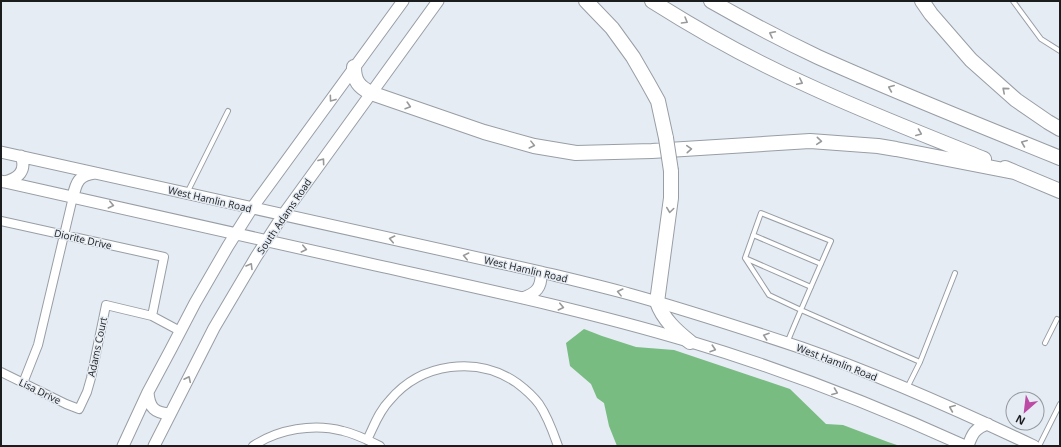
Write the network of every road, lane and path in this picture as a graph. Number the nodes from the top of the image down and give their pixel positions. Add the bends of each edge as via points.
1 (403, 1) edge
2 (438, 1) edge
3 (586, 1) edge
4 (652, 1) edge
5 (710, 1) edge
6 (922, 1) edge
7 (1013, 1) edge
8 (1060, 51) edge
9 (354, 67) junction
10 (371, 93) junction
11 (228, 110) dead end
12 (1060, 129) edge
13 (1, 152) edge
14 (22, 156) junction
15 (1060, 158) edge
16 (96, 172) junction
17 (1014, 172) junction
18 (3, 182) edge
19 (1060, 191) edge
20 (186, 193) junction
21 (72, 197) junction
22 (252, 208) junction
23 (283, 215) junction
24 (1, 221) edge
25 (236, 234) junction
26 (64, 235) junction
27 (753, 235) junction
28 (266, 240) junction
29 (745, 258) junction
30 (821, 264) junction
31 (541, 272) junction
32 (955, 273) dead end
33 (811, 287) junction
34 (522, 298) junction
35 (657, 302) junction
36 (801, 310) junction
37 (152, 316) junction
38 (1057, 319) dead end
39 (180, 331) junction
40 (690, 342) junction
41 (1045, 342) dead end
42 (787, 343) junction
43 (920, 362) junction
44 (1, 372) edge
45 (23, 383) junction
46 (907, 389) junction
47 (148, 392) junction
48 (1060, 404) edge
49 (79, 409) joint
50 (170, 414) junction
51 (988, 424) junction
52 (367, 440) junction
53 (124, 446) edge
54 (154, 446) edge
55 (253, 446) edge
56 (380, 446) edge
57 (558, 446) edge
58 (967, 446) edge
59 (1034, 446) edge
60 (1039, 446) edge

1 - 9 main road
2 - 10 main road, South Adams Road
3 -> 35 highway, bridge via 612,28 633,57 658,101 671,171 671,198
4 -> 17 highway via 727,45 806,85
15 -> 5 highway via 818,57
12 -> 6 highway via 1016,100 971,60
7 - 8 lane via 1041,39
9 - 10 highway via 356,81 364,90
9 -> 22 main road
10 -> 17 highway via 498,136 534,146 576,153 810,141 878,146
23 -> 10 main road, South Adams Road
11 - 20 lane
13 - 14 main road, West Hamlin Road
14 - 16 main road, West Hamlin Road
14 - 18 main road via 24,165 21,173
16 - 20 main road, West Hamlin Road
16 - 21 main road via 81,178
17 - 19 highway
18 - 21 main road
20 - 22 main road, West Hamlin Road
21 -> 25 main road
21 - 26 street
22 - 23 main road, West Hamlin Road
22 - 25 main road
23 - 28 main road, South Adams Road
31 -> 23 main road, West Hamlin Road
24 - 26 street, Diorite Drive
25 - 28 main road
25 - 39 main road
26 - 37 street, Diorite Drive via 164,257
26 - 45 street via 38,345
27 - 29 lane
27 - 30 lane
27 - 30 lane via 762,213 831,241
28 -> 34 main road
50 -> 28 main road, South Adams Road via 214,328
29 - 33 lane
29 - 36 lane via 769,296
30 - 33 lane
31 - 34 main road via 539,288
35 -> 31 main road, West Hamlin Road
32 - 43 lane
33 - 36 lane
34 -> 40 main road
35 - 40 highway via 671,324
42 -> 35 main road, West Hamlin Road
36 - 42 lane
36 - 43 lane
37 - 39 street, Adams Court
37 - 49 street, Adams Court via 106,305 91,378
38 - 41 lane
39 - 47 main road
40 -> 58 main road via 810,382
42 - 46 main road, West Hamlin Road
43 - 46 lane
44 - 45 street, Lisa Drive
45 - 49 street, Lisa Drive
51 -> 46 main road, West Hamlin Road
47 - 50 main road via 154,409
47 - 53 main road
48 - 60 lane
50 - 54 main road, South Adams Road
51 - 58 main road via 974,432
51 - 59 main road, West Hamlin Road
52 - 55 street via 343,431 310,428 278,434
52 - 56 street
52 - 57 street via 382,410 404,386 435,370 464,366 493,371 521,386 539,404

